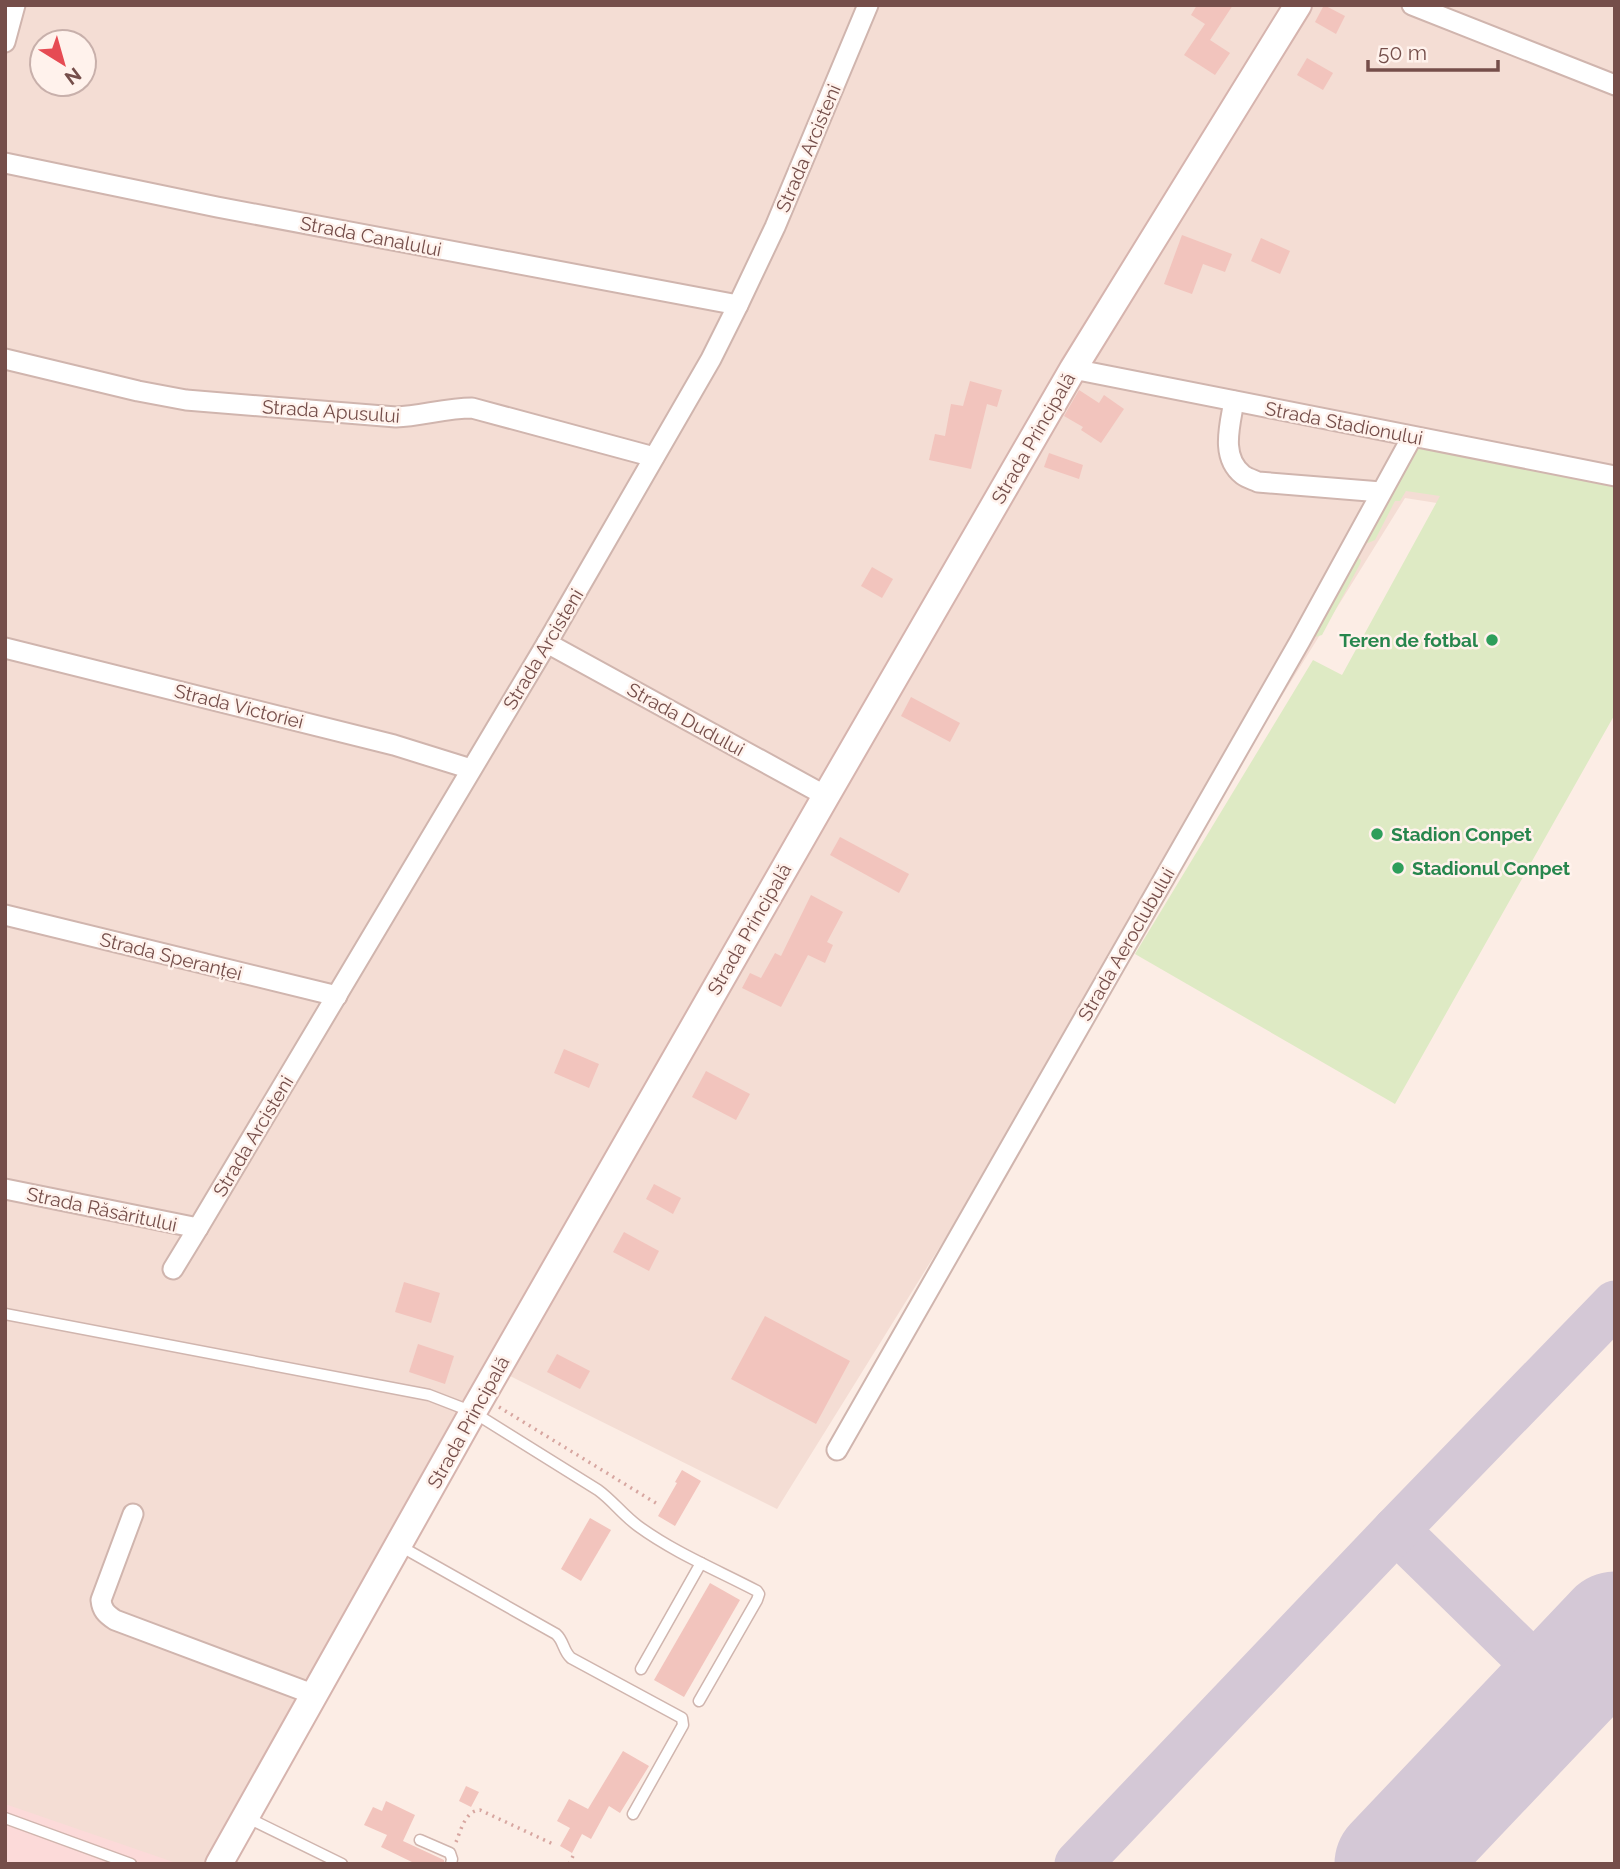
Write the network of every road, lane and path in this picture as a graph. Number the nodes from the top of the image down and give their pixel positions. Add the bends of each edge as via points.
1 (15, 5) edge
2 (868, 5) edge
3 (1298, 5) edge
4 (1412, 5) edge
5 (5, 42) edge
6 (1615, 85) edge
7 (5, 163) edge
8 (738, 305) junction
9 (5, 359) edge
10 (1073, 369) junction
11 (1234, 401) junction
12 (1412, 437) junction
13 (654, 457) junction
14 (1615, 476) edge
15 (1381, 492) junction
16 (547, 643) junction
17 (5, 648) edge
18 (471, 769) junction
19 (826, 796) junction
20 (5, 915) edge
21 (337, 996) junction
22 (5, 1189) edge
23 (198, 1228) junction
24 (173, 1269) dead end
25 (5, 1314) edge
26 (499, 1407) dead end
27 (473, 1412) junction
28 (837, 1450) dead end
29 (659, 1505) dead end
30 (133, 1514) dead end
31 (399, 1545) junction
32 (701, 1563) junction
33 (641, 1669) dead end
34 (315, 1695) junction
35 (699, 1701) dead end
36 (633, 1814) dead end
37 (246, 1817) junction
38 (5, 1818) edge
39 (420, 1840) dead end
40 (555, 1845) dead end
41 (573, 1856) dead end
42 (450, 1858) edge
43 (131, 1864) edge
44 (219, 1864) edge
45 (342, 1864) edge
46 (569, 1864) edge

1 - 5 street
2 - 8 street, Strada Arcisteni
3 - 10 main road, Strada Principală
4 - 6 street
7 - 8 street, Strada Canalului
8 - 13 street, Strada Arcisteni
9 - 13 street, Strada Apusului via 186,400 396,417 472,408
10 - 11 street, Strada Stadionului
10 - 19 main road, Strada Principală
11 - 12 street, Strada Stadionului
11 - 15 street via 1228,439 1230,454 1243,475 1258,482
12 - 14 street, Strada Stadionului
12 - 15 street, Strada Aeroclubului
13 - 16 street, Strada Arcisteni
15 - 28 street, Strada Aeroclubului
16 - 18 street, Strada Arcisteni
16 - 19 street, Strada Dudului
17 - 18 street, Strada Victoriei via 394,745
18 - 21 street, Strada Arcisteni
19 - 27 main road, Strada Principală
20 - 21 street, Strada Speranței
21 - 23 street, Strada Arcisteni
22 - 23 street, Strada Răsăritului
23 - 24 street, Strada Arcisteni
25 - 27 lane via 429,1395
26 - 29 path
27 - 31 main road, Strada Principală
27 - 32 lane via 598,1490 639,1526
30 - 34 street via 101,1600 106,1614
31 - 34 main road, Strada Principală
31 - 36 lane via 560,1637 571,1658 682,1718 683,1725
32 - 33 lane
32 - 35 lane via 759,1594
34 - 37 main road, Strada Principală
37 - 44 main road, Strada Principală
37 - 45 lane
38 - 43 lane
39 - 42 lane
40 - 42 path via 476,1810 468,1814
41 - 46 path

